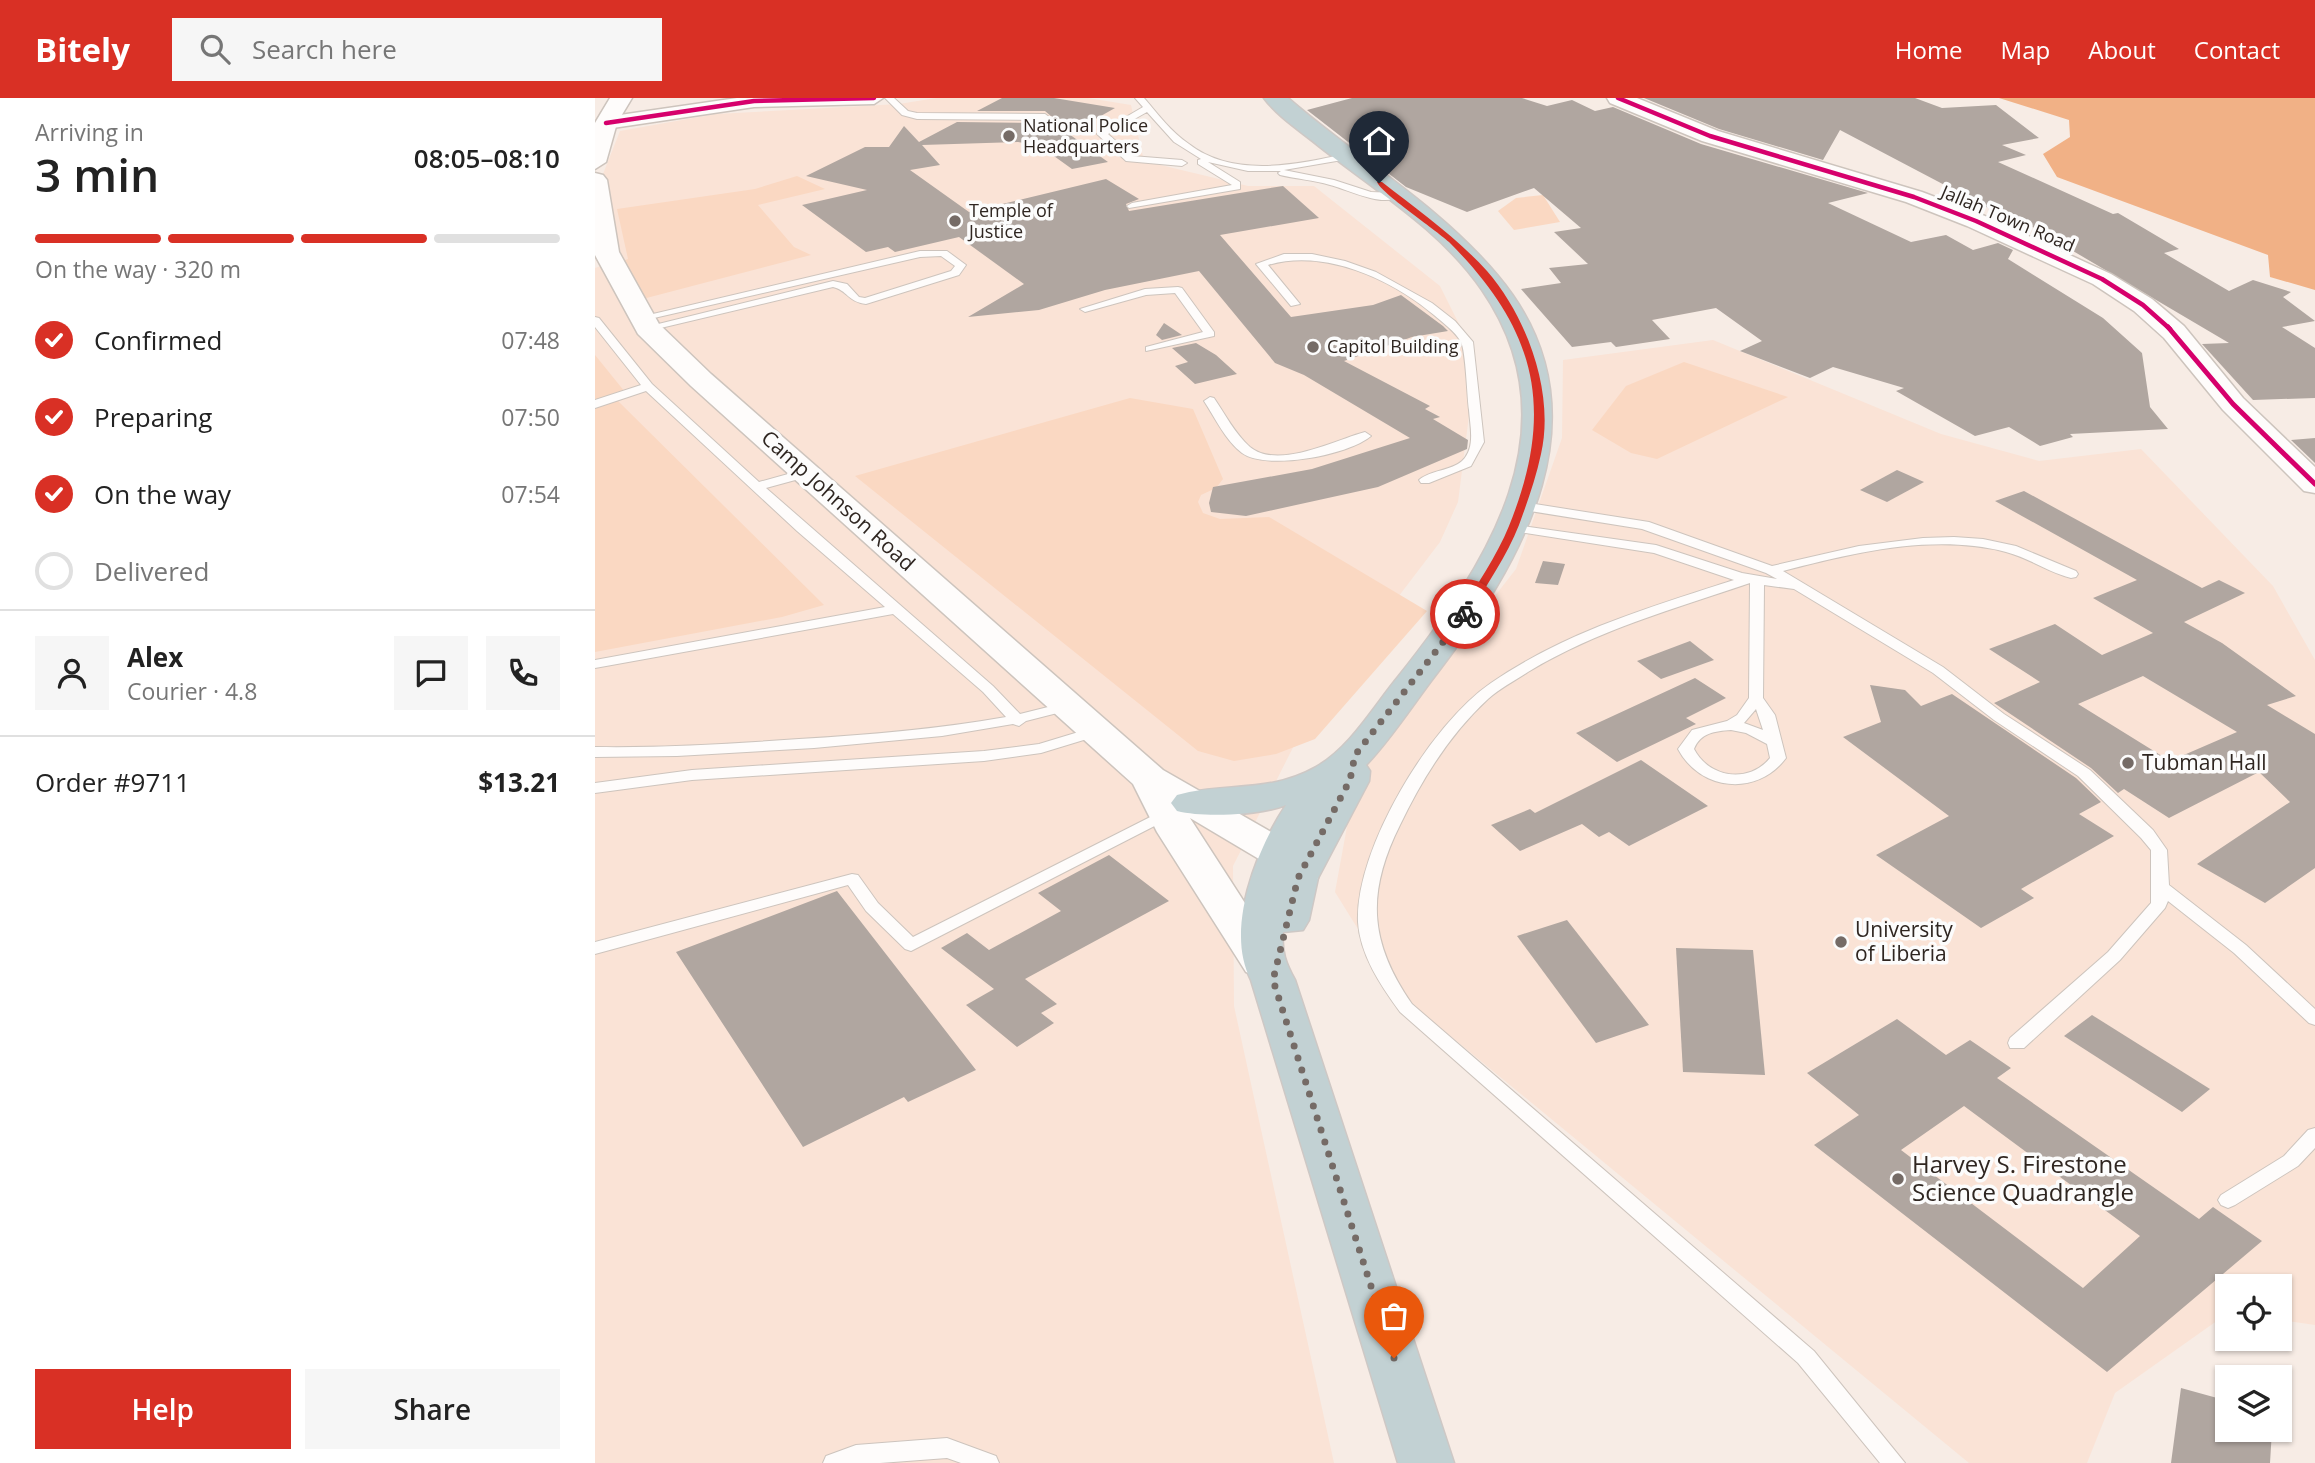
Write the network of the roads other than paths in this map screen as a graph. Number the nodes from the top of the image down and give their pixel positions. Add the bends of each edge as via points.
1 (621, 98) edge
2 (874, 98) edge
3 (889, 98) edge
4 (1139, 98) edge
5 (1275, 98) edge
6 (1618, 98) edge
7 (1148, 108) junction
8 (1045, 117) dead end
9 (606, 123) junction
10 (1345, 158) junction
11 (595, 162) edge
12 (1201, 162) dead end
13 (1182, 163) dead end
14 (1256, 169) junction
15 (595, 180) edge
16 (1396, 196) junction
17 (1132, 206) dead end
18 (601, 254) edge
19 (1295, 304) dead end
20 (1085, 309) dead end
21 (595, 320) edge
22 (645, 323) junction
23 (1150, 349) dead end
24 (648, 386) junction
25 (1210, 401) dead end
26 (595, 404) edge
27 (1365, 436) dead end
28 (806, 473) junction
29 (1425, 480) dead end
30 (2315, 484) edge
31 (757, 486) junction
32 (1518, 517) junction
33 (1771, 570) junction
34 (2071, 574) dead end
35 (1752, 581) junction
36 (1796, 586) junction
37 (895, 609) junction
38 (595, 664) edge
39 (1756, 698) junction
40 (1068, 706) junction
41 (1019, 721) junction
42 (1731, 725) junction
43 (1095, 732) junction
44 (1774, 743) junction
45 (595, 752) edge
46 (1342, 765) junction
47 (595, 788) edge
48 (1179, 808) junction
49 (1288, 866) junction
50 (2161, 887) junction
51 (595, 948) edge
52 (1267, 971) junction
53 (2315, 1018) edge
54 (2017, 1043) dead end
55 (2315, 1135) edge
56 (2228, 1200) dead end
57 (834, 1463) edge
58 (988, 1463) edge
59 (1426, 1463) edge
60 (1894, 1463) edge

1 - 9 main road
2 - 9 street via 767,100
3 - 8 lane via 905,113 917,116
4 - 7 lane
5 - 10 highway
6 - 30 main road, Jallah Town Road via 1710,136 1914,197 2102,279 2174,332 2233,404
7 - 13 lane via 1102,134 1129,159
7 - 14 lane via 1191,151
9 - 11 main road
10 - 14 lane
10 - 16 highway
12 - 17 lane via 1237,187
14 - 16 lane via 1331,182 1370,195
15 - 18 main road, Camp Johnson Road
16 - 32 highway via 1442,231 1485,274 1514,318 1533,363 1539,408 1537,452
18 - 22 main road, Camp Johnson Road
19 - 29 lane via 1261,264 1272,258 1299,256 1349,264 1408,294 1467,342 1478,442 1467,463
20 - 23 lane via 1145,292 1178,290 1210,334
21 - 24 lane
22 - 22 lane via 833,284 843,286 856,300 866,301 955,273 961,265 943,253 920,254
22 - 28 main road, Camp Johnson Road
24 - 26 lane
24 - 31 lane
25 - 27 lane via 1249,452 1272,458 1314,453
28 - 31 lane
28 - 40 main road, Camp Johnson Road
31 - 37 lane
32 - 33 lane via 1651,527
32 - 35 lane via 1656,550
32 - 46 highway via 1465,614
33 - 34 lane via 1857,551 1952,542 2012,549
33 - 36 lane
35 - 36 lane
35 - 39 lane
35 - 60 lane via 1607,627 1519,671 1482,697 1443,741 1399,806 1373,872 1367,921 1379,968 1406,1009 1806,1357
36 - 50 lane via 1938,670 2084,773 2159,850
37 - 38 lane
37 - 41 lane
39 - 42 lane
39 - 44 lane via 1767,715
40 - 41 lane
40 - 43 main road, Camp Johnson Road
41 - 45 lane via 930,735 701,751
42 - 44 lane via 1751,729
42 - 44 lane via 1702,730 1688,740 1686,749 1695,766 1727,779 1764,774 1779,758
43 - 47 lane via 1041,748 984,756 692,775
43 - 48 main road, Camp Johnson Road
46 - 48 highway via 1265,799
46 - 49 highway via 1350,780
48 - 49 main road
48 - 51 lane via 911,945 872,907 852,879
48 - 52 main road, Camp Johnson Road
49 - 52 highway
50 - 53 lane via 2241,949
50 - 54 lane via 2159,904 2114,956
52 - 59 highway via 1318,1114
55 - 56 lane via 2291,1161
57 - 58 lane via 856,1455 947,1448

